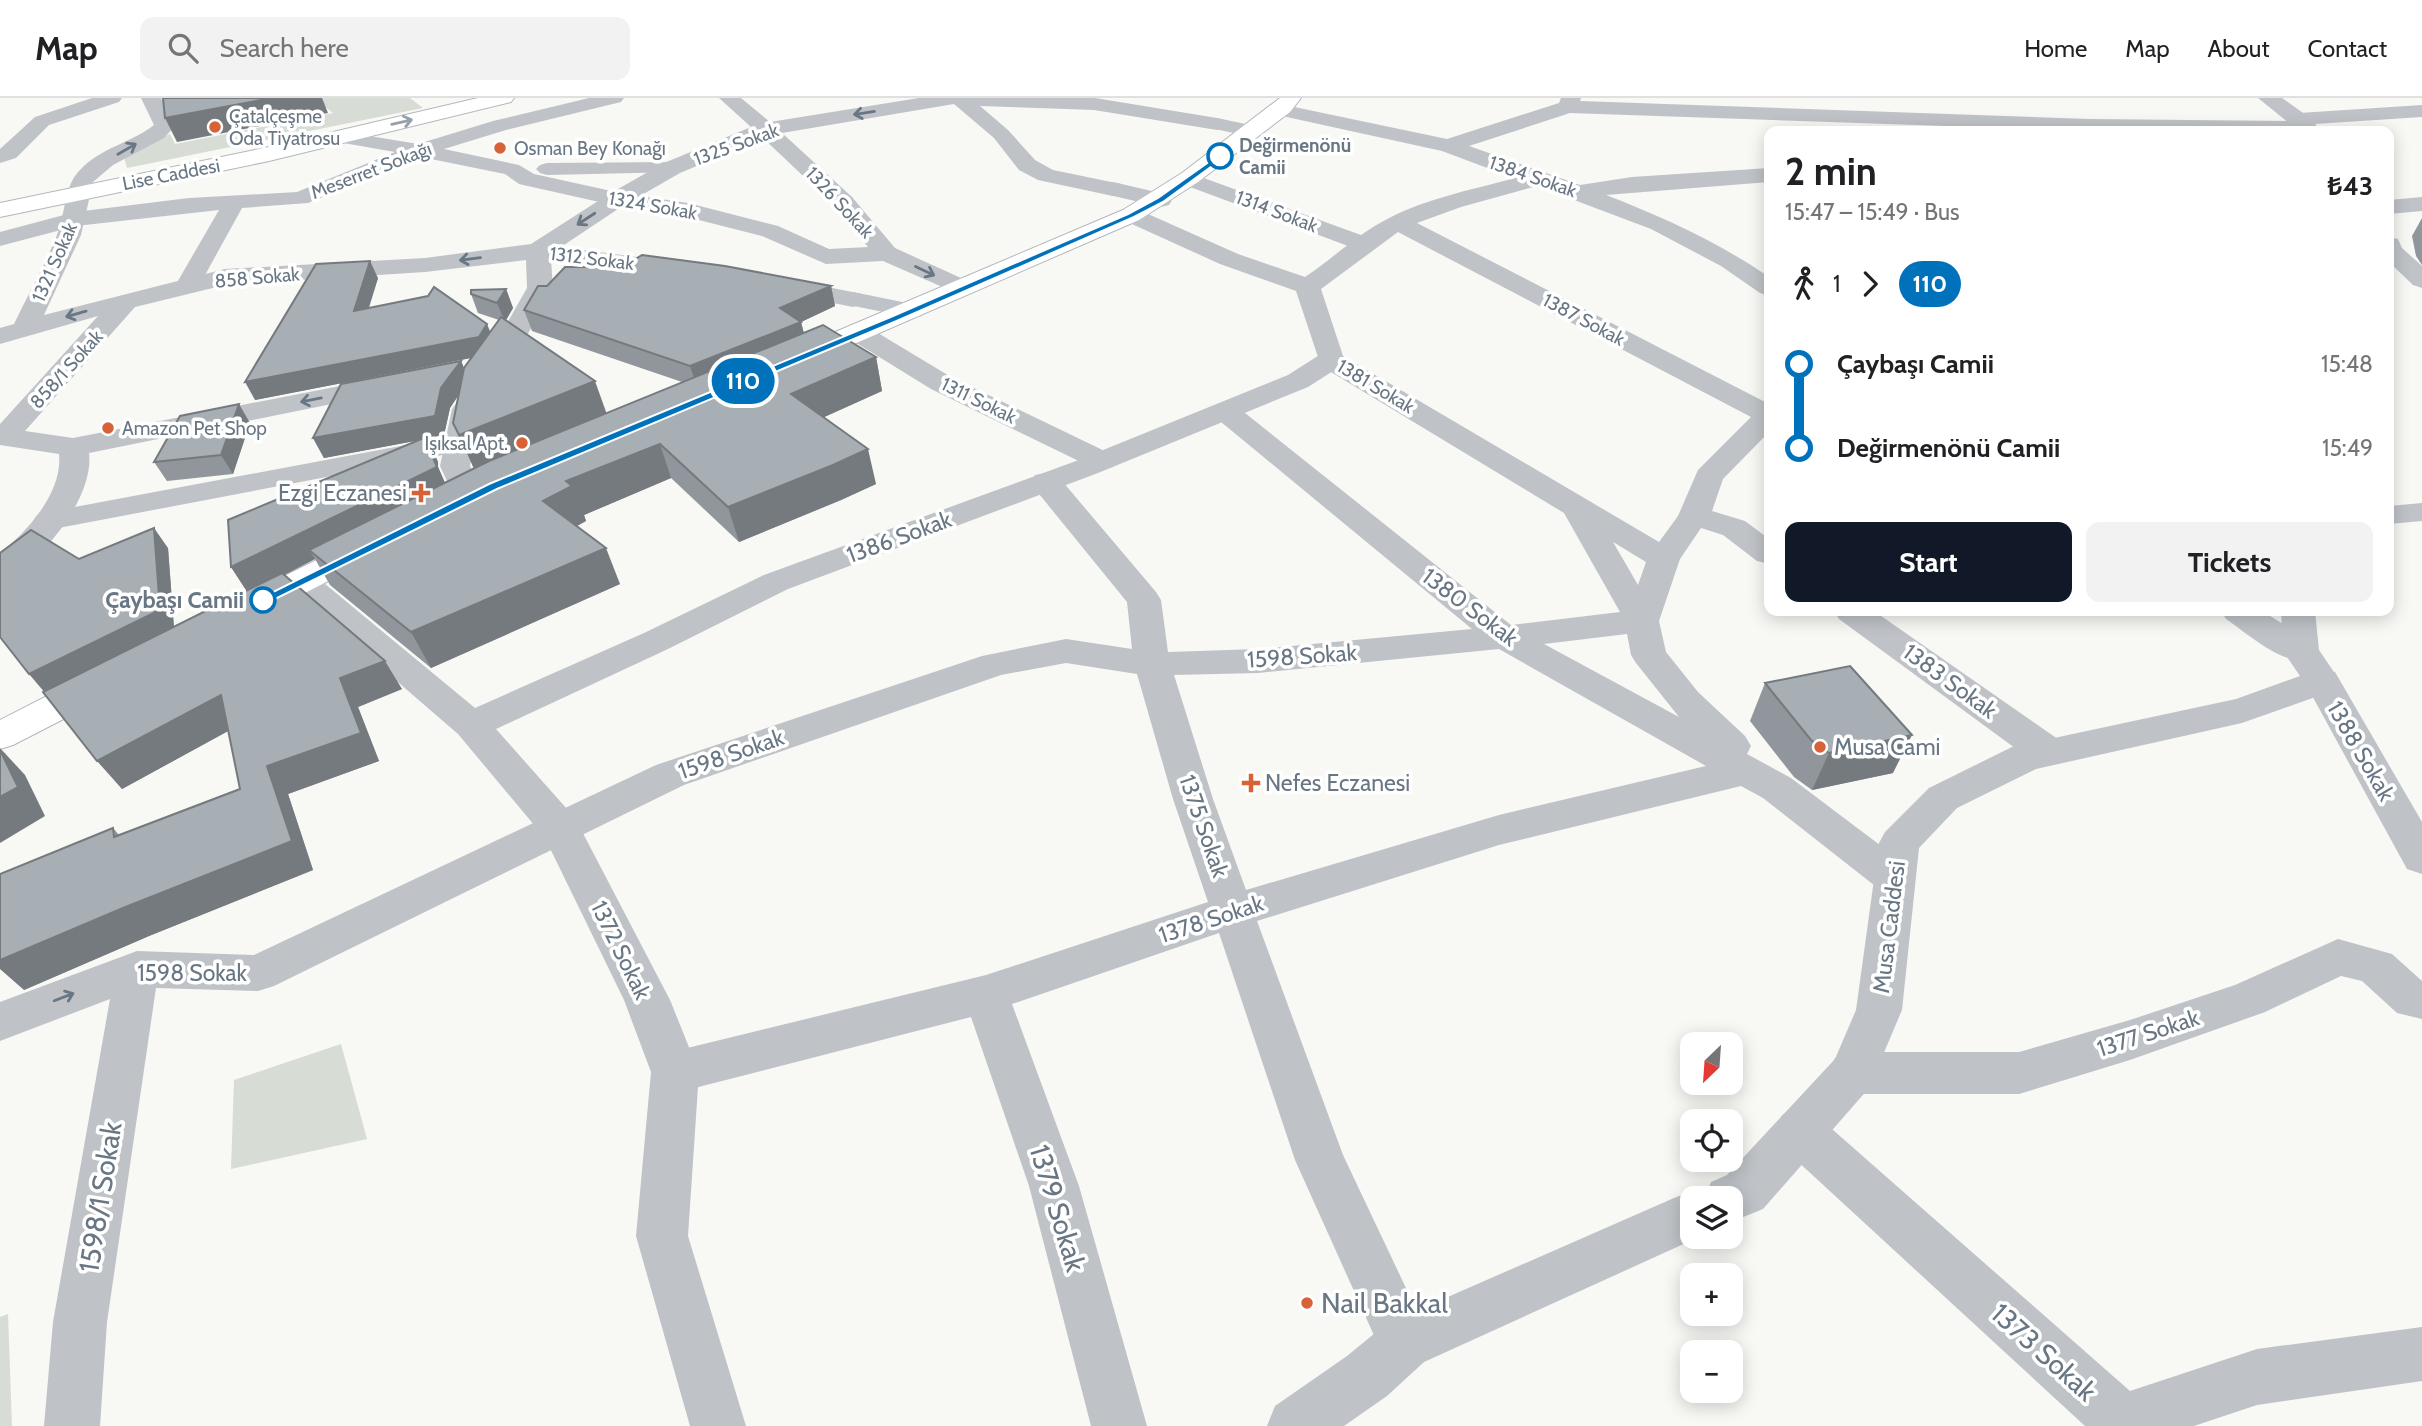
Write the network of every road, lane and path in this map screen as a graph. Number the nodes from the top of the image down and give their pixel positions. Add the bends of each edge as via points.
1 (113, 98) edge
2 (150, 98) edge
3 (501, 98) edge
4 (614, 98) edge
5 (729, 98) edge
6 (959, 98) edge
7 (2268, 98) edge
8 (1569, 103) edge
9 (1286, 104) edge
10 (1813, 106) edge
11 (2070, 108) dead end
12 (2422, 111) edge
13 (1217, 124) joint
14 (500, 125) junction
15 (2089, 125) junction
16 (1834, 126) edge
17 (2305, 126) edge
18 (766, 128) junction
19 (1253, 131) junction
20 (339, 137) junction
21 (1448, 146) junction
22 (419, 149) junction
23 (0, 156) edge
24 (672, 168) junction
25 (512, 169) junction
26 (1764, 175) edge
27 (1190, 178) junction
28 (1537, 179) junction
29 (1112, 189) joint
30 (1579, 192) junction
31 (76, 193) junction
32 (617, 199) junction
33 (1161, 200) junction
34 (234, 202) junction
35 (2422, 204) edge
36 (2394, 207) edge
37 (0, 210) edge
38 (1131, 215) junction
39 (75, 219) junction
40 (1399, 223) junction
41 (0, 239) edge
42 (1364, 244) junction
43 (538, 251) junction
44 (886, 253) junction
45 (2394, 253) edge
46 (704, 272) edge
47 (2422, 280) edge
48 (758, 281) edge
49 (1764, 285) edge
50 (187, 286) junction
51 (1307, 286) junction
52 (962, 288) junction
53 (853, 299) joint
54 (126, 301) junction
55 (913, 311) junction
56 (12, 333) edge
57 (859, 333) junction
58 (1331, 360) junction
59 (498, 363) junction
60 (778, 366) edge
61 (457, 371) edge
62 (416, 379) edge
63 (1225, 411) junction
64 (1764, 413) edge
65 (1764, 421) edge
66 (3, 436) edge
67 (459, 444) junction
68 (73, 447) junction
69 (1102, 461) junction
70 (1046, 482) junction
71 (469, 498) edge
72 (1577, 509) junction
73 (2422, 512) edge
74 (2394, 515) edge
75 (1694, 516) junction
76 (48, 521) junction
77 (397, 534) edge
78 (1764, 550) edge
79 (1664, 559) junction
80 (0, 566) edge
81 (301, 581) junction
82 (1858, 616) edge
83 (2245, 616) edge
84 (2299, 616) edge
85 (227, 619) edge
86 (1642, 621) junction
87 (1503, 636) junction
88 (1152, 664) junction
89 (2311, 666) junction
90 (119, 675) edge
91 (471, 725) junction
92 (0, 736) edge
93 (2048, 752) junction
94 (1762, 779) junction
95 (561, 829) junction
96 (2422, 858) edge
97 (1894, 878) junction
98 (1234, 911) junction
99 (137, 969) junction
100 (986, 994) junction
101 (2419, 1008) edge
102 (0, 1022) edge
103 (675, 1072) junction
104 (1852, 1073) junction
105 (1799, 1131) junction
106 (1743, 1193) edge
107 (1680, 1220) edge
108 (1405, 1343) junction
109 (2422, 1354) edge
110 (1302, 1424) edge
111 (2121, 1424) edge
112 (72, 1426) edge
113 (718, 1426) edge
114 (1119, 1426) edge

1 - 23 street via 42,121
31 -> 2 street via 88,174 165,127
3 - 14 street
20 -> 3 main road, Lise Caddesi
4 - 14 street, Meserret Sokağı
5 - 18 street, 1326 Sokak
6 - 13 street, 1325 Sokak via 1094,104
6 -> 18 street, 1325 Sokak
6 - 29 street via 1001,134 1027,165 1046,175
7 - 17 street
8 - 10 street
8 - 21 street via 1546,116
9 - 19 main road
9 - 21 street, 1384 Sokak
10 - 15 street
10 - 16 street
11 - 15 street
12 - 17 street
13 - 19 street
14 - 22 street, Meserret Sokağı
15 - 17 street
18 - 24 street, 1325 Sokak
18 - 44 street, 1326 Sokak via 844,202
19 - 27 main road
20 - 22 street, 1324 Sokak
20 - 31 main road, Lise Caddesi
21 - 28 street, 1384 Sokak
22 - 25 street, 1324 Sokak
22 - 34 street, Meserret Sokağı via 300,198
24 - 25 street
24 - 32 street, 1325 Sokak
25 - 32 street, 1324 Sokak via 527,179
26 - 30 street
27 - 33 main road
27 - 42 street, 1314 Sokak
28 - 30 street, 1384 Sokak
28 - 40 street via 1420,212
29 - 33 street
30 - 49 street, 1384 Sokak via 1659,224
31 - 37 main road, Lise Caddesi
31 - 39 street, 1321 Sokak
32 -> 43 street, 1325 Sokak
32 - 44 street, 1324 Sokak via 688,210 770,231 826,257
33 - 38 main road
34 - 39 street, Meserret Sokağı
34 - 50 street
35 - 36 street
38 - 51 street via 1229,259
38 - 52 main road
39 - 41 street, Meserret Sokağı
39 - 56 street, 1321 Sokak
40 - 42 street
40 - 64 street, 1387 Sokak
42 - 51 street
43 - 46 street, 1312 Sokak
43 -> 50 street, 858 Sokak via 425,265 225,277
43 - 59 street via 540,288
44 -> 52 street, 1326 Sokak
45 - 47 street
48 - 53 street
50 - 54 street, 858 Sokak
51 - 58 street, 1381 Sokak
52 - 55 main road
53 - 55 street
54 -> 56 street, 858 Sokak
54 - 66 street, 858/1 Sokak
55 - 57 main road
57 - 60 main road
57 - 69 street, 1311 Sokak via 941,383
58 - 63 street, 1386 Sokak via 1298,381
58 - 72 street, 1381 Sokak
59 - 61 street
59 - 67 street via 466,409
62 -> 68 street
63 - 69 street, 1386 Sokak
63 - 87 street, 1380 Sokak
65 - 75 street via 1709,476
66 - 68 street
67 - 71 street via 455,466
67 - 76 street
68 - 76 street via 75,467
69 - 70 street, 1386 Sokak
70 - 88 street, 1375 Sokak via 1144,600
70 - 91 street, 1386 Sokak via 776,582
72 - 79 street, 1381 Sokak
72 - 86 street, 1381 Sokak
73 - 74 street
75 - 78 street via 1734,528
75 - 79 street
76 - 80 street via 32,544
77 - 81 main road
79 - 86 street
81 - 85 main road
81 - 91 street, 1372 Sokak
82 - 93 street, 1383 Sokak
83 - 89 street
84 - 89 street
86 - 87 street, 1598 Sokak
86 - 94 street, 1380 Sokak via 1649,655 1685,701
87 - 88 street, 1598 Sokak via 1258,661
87 - 94 street, 1380 Sokak
88 - 95 street, 1598 Sokak via 1066,651 995,664 670,775
88 - 98 street, 1375 Sokak
89 - 93 street, Musa Caddesi via 2242,710
89 - 96 street, 1388 Sokak
90 - 92 main road
91 - 95 street, 1372 Sokak
93 - 97 street, Musa Caddesi via 2026,757 1943,799 1899,843
94 - 97 street, 1380 Sokak
94 - 98 street, 1378 Sokak via 1499,830
95 - 99 street, 1598 Sokak via 258,973
95 - 103 street, 1372 Sokak via 647,1000
97 - 104 street, Musa Caddesi via 1879,1010
98 - 100 street, 1378 Sokak
98 - 108 street, 1375 Sokak via 1320,1160
102 -> 99 street, 1598 Sokak
99 - 112 street, 1598/1 Sokak via 80,1322
100 - 103 street, 1378 Sokak
100 - 114 street, 1379 Sokak via 1054,1186
101 - 104 street, 1377 Sokak via 2376,967 2338,957 2249,999 2020,1073
103 - 113 street, 1372 Sokak via 662,1236
104 - 105 street, Musa Caddesi
105 - 106 street, Musa Caddesi
105 - 111 street, 1373 Sokak
107 - 108 street
108 - 110 street
109 - 111 street, 1373 Sokak via 2257,1377

